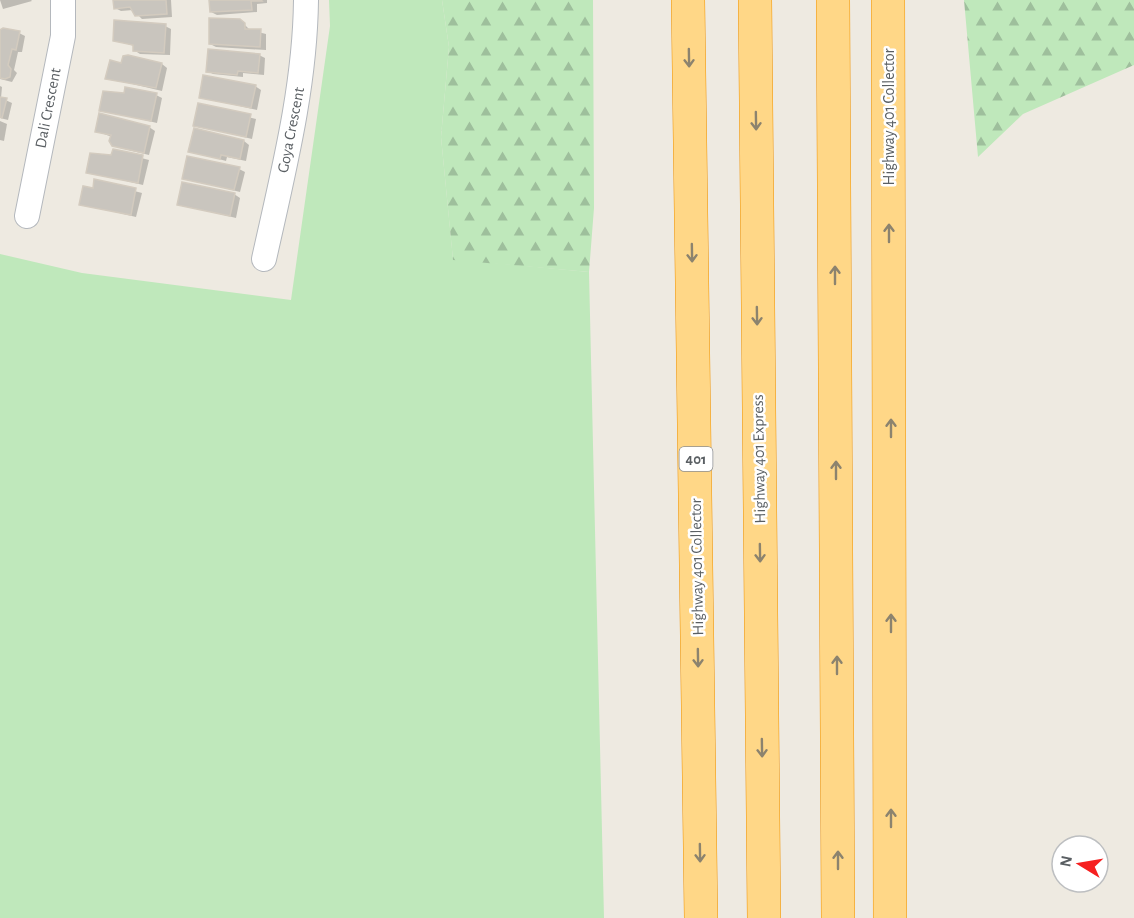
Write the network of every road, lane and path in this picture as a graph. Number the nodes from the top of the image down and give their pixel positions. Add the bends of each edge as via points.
1 (63, 0) edge
2 (306, 0) edge
3 (688, 0) edge
4 (754, 0) edge
5 (832, 0) edge
6 (888, 0) edge
7 (27, 216) dead end
8 (264, 259) dead end
9 (701, 918) edge
10 (764, 918) edge
11 (838, 918) edge
12 (890, 918) edge

1 - 7 street, Dali Crescent via 63,36
2 - 8 street, Goya Crescent via 304,62 297,106
3 -> 9 highway, Highway 401 Collector / 401
4 -> 10 highway, Highway 401 Express
11 -> 5 highway
12 -> 6 highway, Highway 401 Collector

